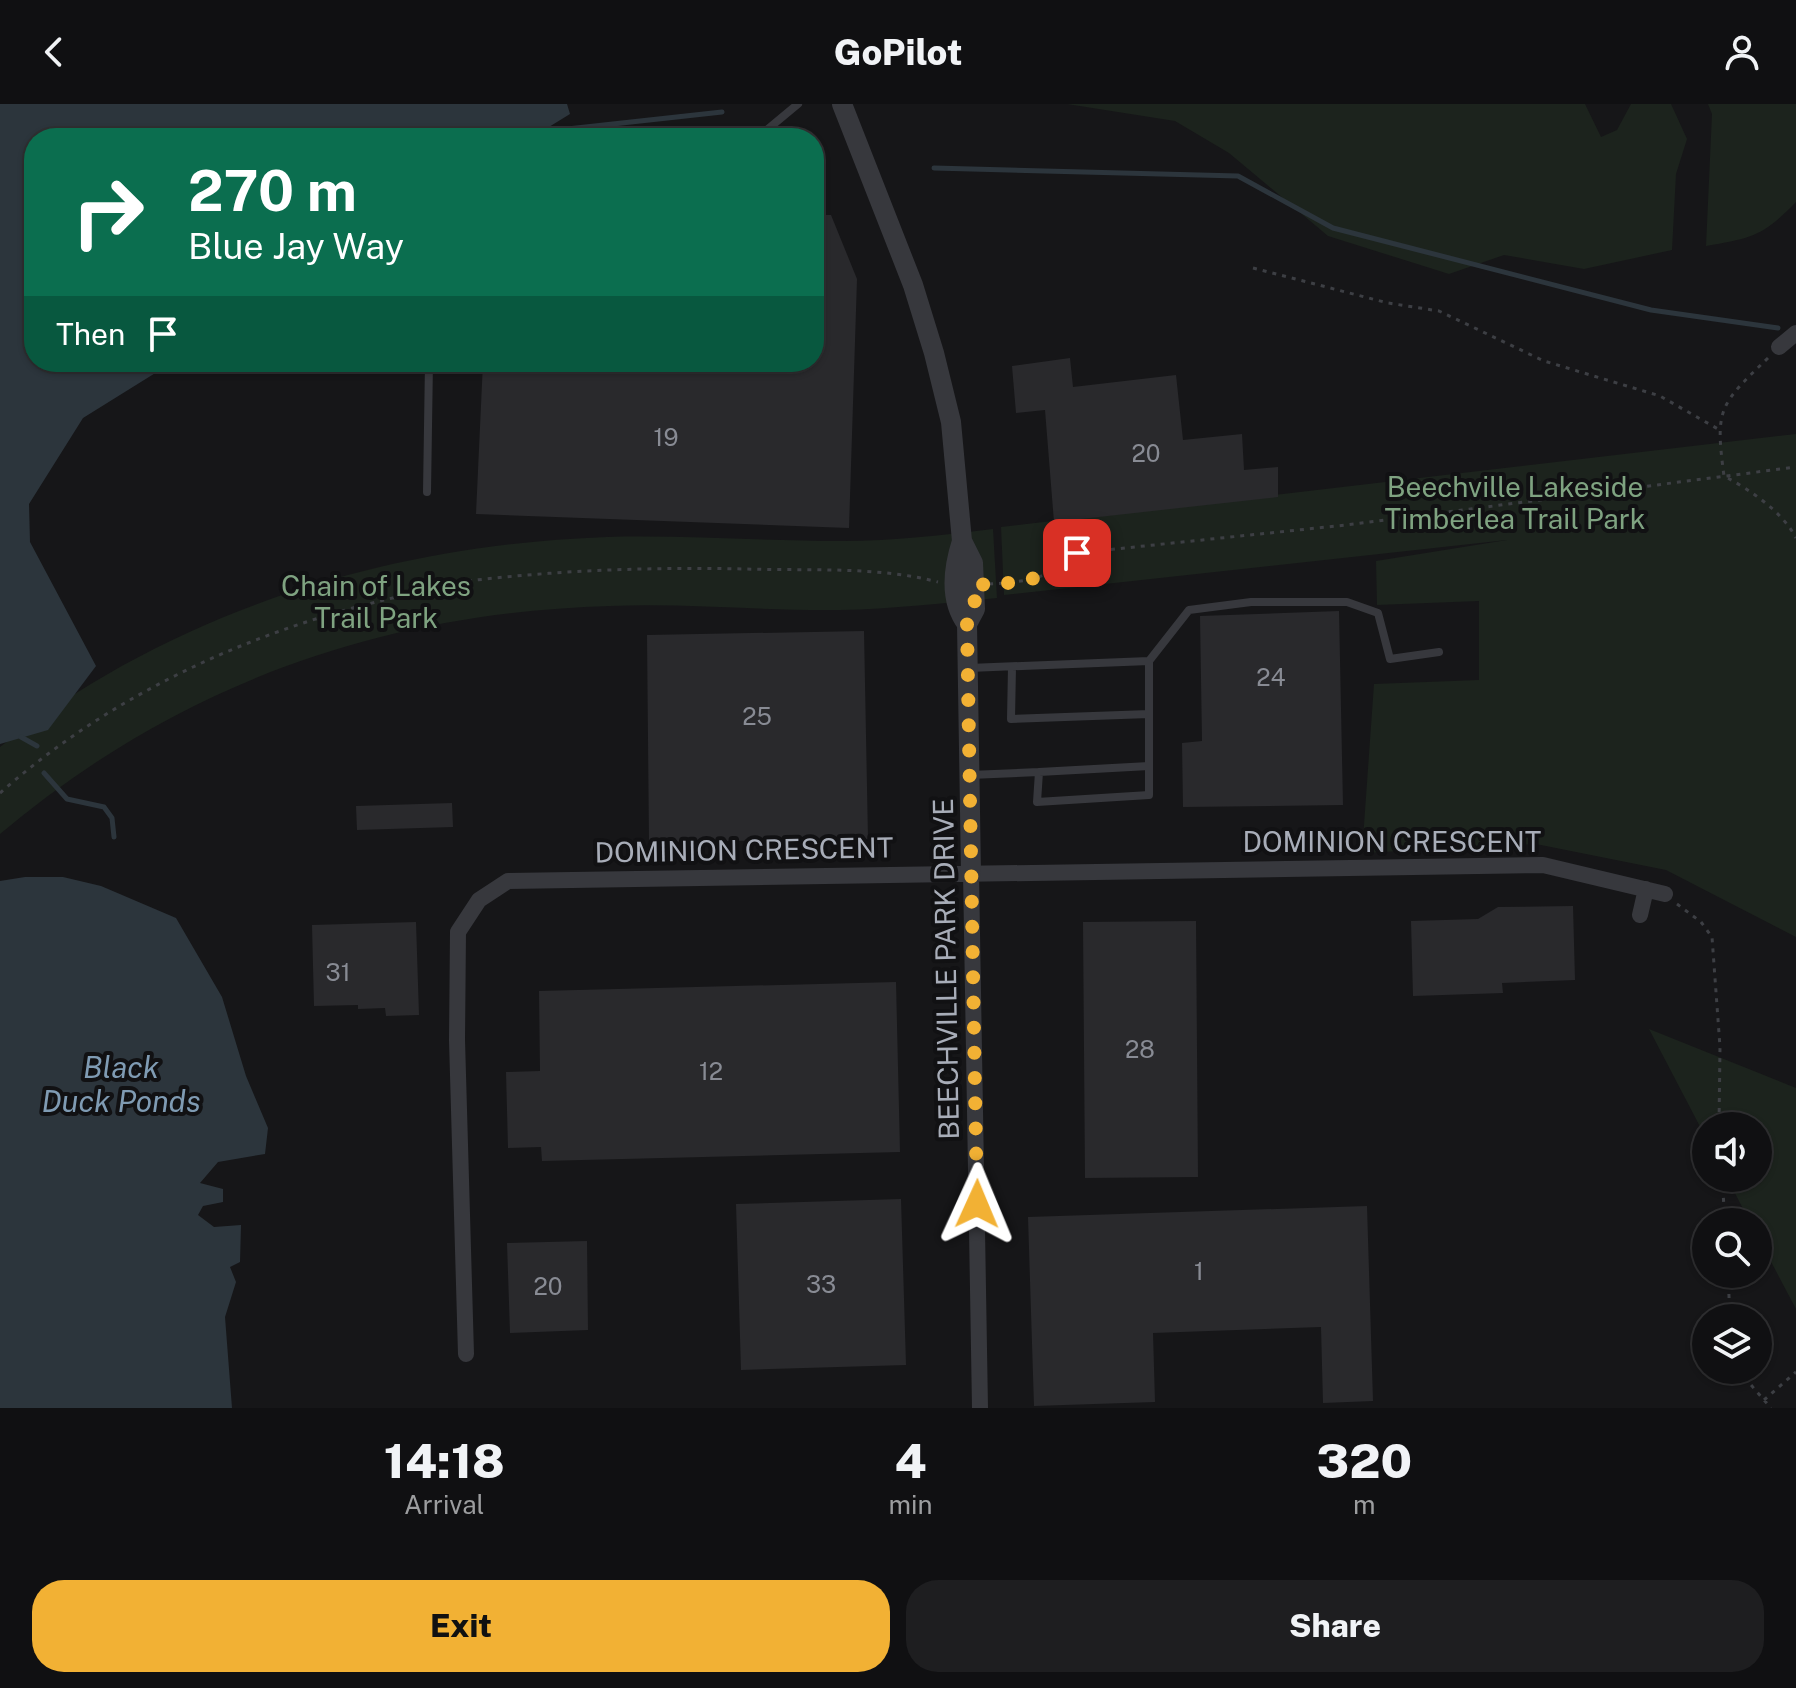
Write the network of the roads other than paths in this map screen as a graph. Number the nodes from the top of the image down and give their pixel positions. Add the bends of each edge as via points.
1 (798, 104) edge
2 (842, 104) edge
3 (769, 128) edge
4 (1796, 333) edge
5 (1779, 347) road end
6 (429, 372) edge
7 (427, 492) dead end
8 (1439, 652) dead end
9 (1149, 661) junction
10 (1012, 667) junction
11 (968, 668) junction
12 (1149, 714) junction
13 (1149, 766) junction
14 (1039, 772) junction
15 (970, 775) junction
16 (971, 873) junction
17 (1646, 889) junction
18 (1665, 894) road end
19 (1640, 915) dead end
20 (466, 1354) dead end
21 (980, 1408) edge

1 - 3 lane
2 - 11 street, BEECHVILLE PARK DRIVE via 910,278 951,422 962,541 973,563 965,586 975,609 967,624
4 - 5 street
6 - 7 lane
8 - 9 lane via 1390,659 1378,613 1347,602 1251,602 1189,610
9 - 10 lane
9 - 12 lane
10 - 11 lane
10 - 12 lane via 1011,719
11 - 15 street, BEECHVILLE PARK DRIVE
12 - 13 lane
13 - 14 lane
13 - 14 lane via 1149,795 1037,802
14 - 15 lane
15 - 16 street, BEECHVILLE PARK DRIVE
16 - 17 street, DOMINION CRESCENT via 1543,865
16 - 20 street, DOMINION CRESCENT via 516,879 479,900 458,932
16 - 21 street, BEECHVILLE PARK DRIVE
17 - 18 street, DOMINION CRESCENT
17 - 19 street

